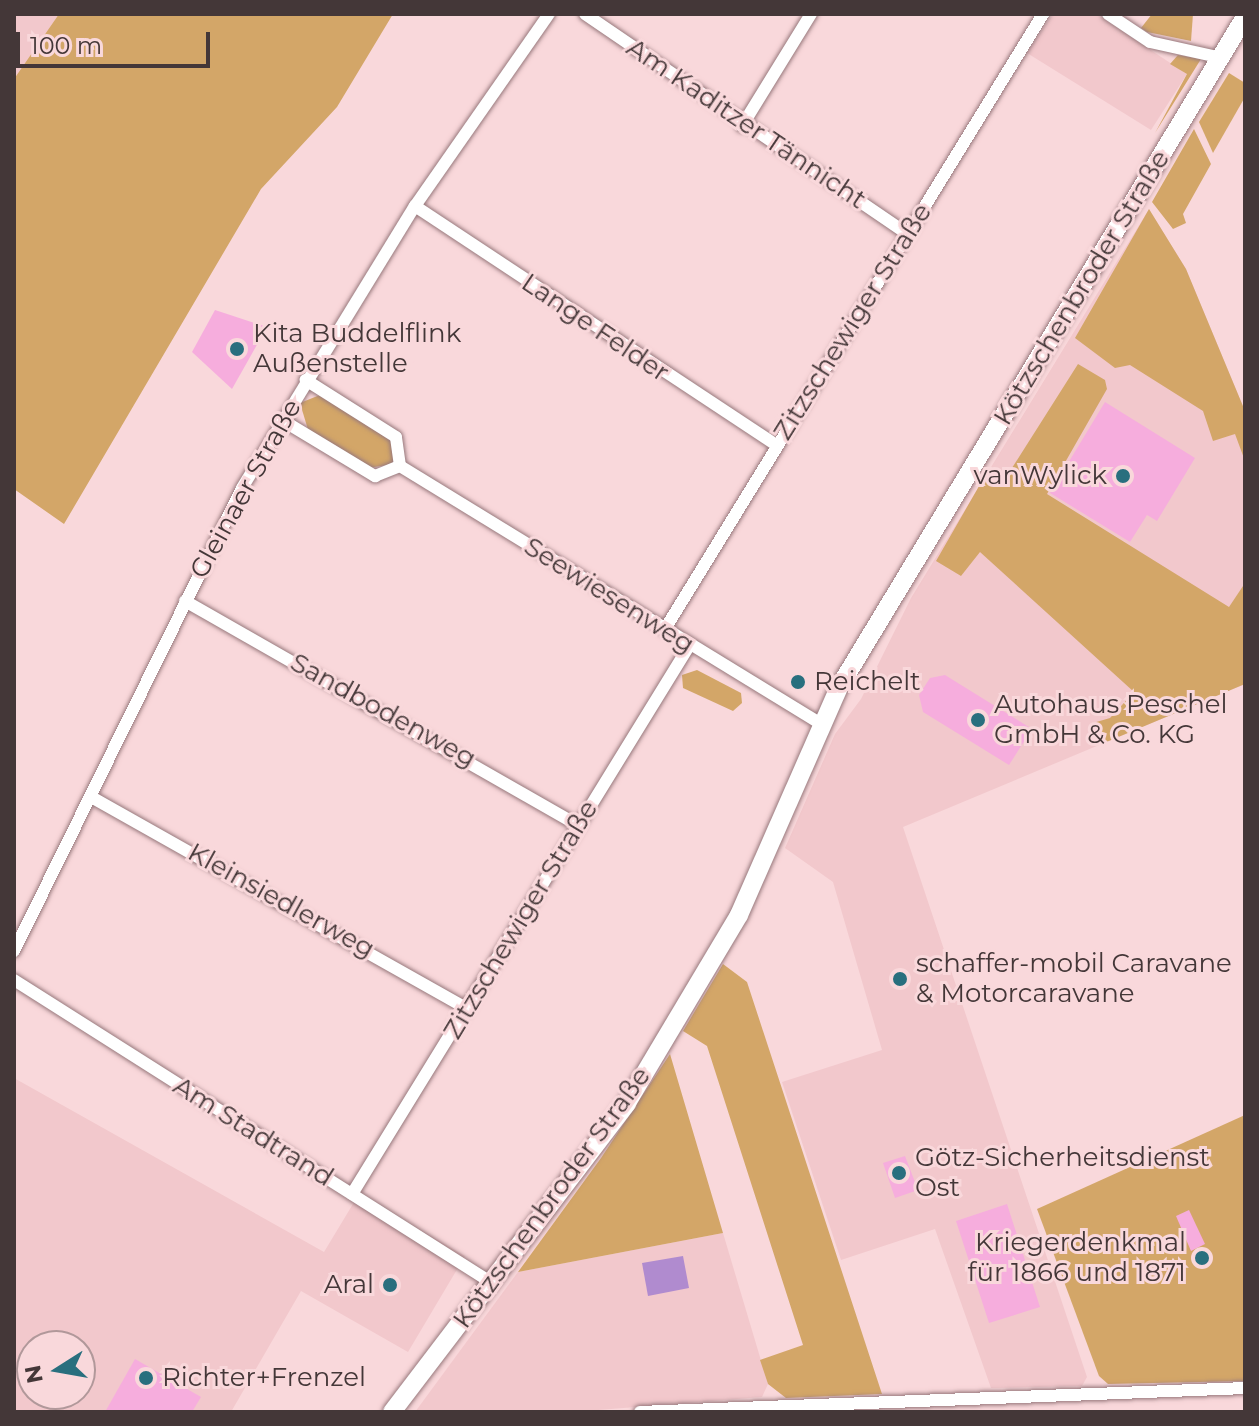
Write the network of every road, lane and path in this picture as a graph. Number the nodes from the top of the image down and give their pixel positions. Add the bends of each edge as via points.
1 (549, 14) edge
2 (585, 14) edge
3 (811, 14) edge
4 (1043, 14) edge
5 (1108, 14) edge
6 (1245, 17) edge
7 (1222, 58) junction
8 (742, 126) junction
9 (415, 206) junction
10 (907, 234) junction
11 (306, 380) junction
12 (282, 420) junction
13 (777, 446) junction
14 (400, 466) junction
15 (185, 601) junction
16 (665, 629) junction
17 (689, 646) junction
18 (820, 723) junction
19 (93, 798) junction
20 (578, 825) junction
21 (14, 951) edge
22 (14, 980) edge
23 (467, 1009) junction
24 (352, 1194) junction
25 (492, 1283) junction
26 (1245, 1388) edge
27 (392, 1412) edge
28 (640, 1412) edge

1 - 9 street, Gleinaer Straße
2 - 8 street, Am Kaditzer Tännicht
3 - 8 street
4 - 10 street, Zitzschewiger Straße
5 - 7 street via 1150,42
6 - 7 street, Kötzschenbroder Straße
7 - 18 street, Kötzschenbroder Straße
8 - 10 street, Am Kaditzer Tännicht
9 - 11 street, Gleinaer Straße
9 - 13 street, Lange Felder
10 - 13 street, Zitzschewiger Straße
11 - 12 street, Gleinaer Straße
11 - 14 street via 396,437
12 - 14 street via 375,476
12 - 15 street, Gleinaer Straße
13 - 16 street, Zitzschewiger Straße
14 - 16 street, Seewiesenweg
15 - 19 street, Gleinaer Straße
15 - 20 street, Sandbodenweg
16 - 17 street, Seewiesenweg
17 - 18 street, Seewiesenweg
17 - 20 street, Zitzschewiger Straße
18 - 25 street, Kötzschenbroder Straße via 739,915 627,1103
19 - 21 street, Gleinaer Straße
19 - 23 street, Kleinsiedlerweg
20 - 23 street, Zitzschewiger Straße
22 - 24 street, Am Stadtrand
23 - 24 street, Zitzschewiger Straße
24 - 25 street, Am Stadtrand
25 - 27 street, Kötzschenbroder Straße
26 - 28 street

